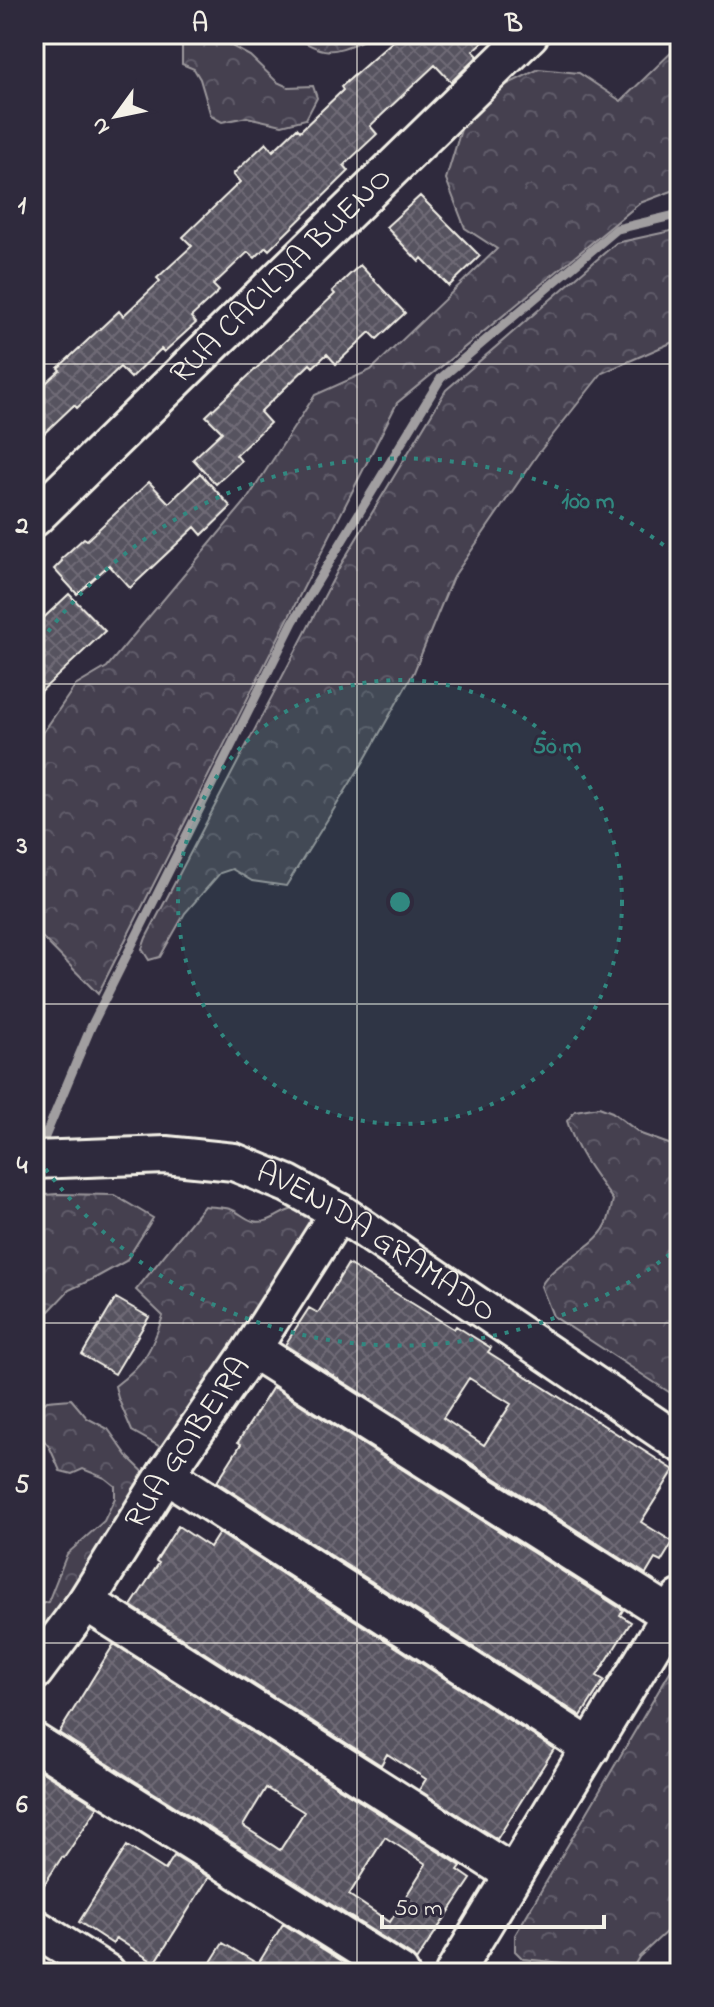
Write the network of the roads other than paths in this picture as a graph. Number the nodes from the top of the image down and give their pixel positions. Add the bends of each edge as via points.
1 (530, 34) edge
2 (34, 518) edge
3 (48, 1160) edge
4 (339, 1212) junction
5 (252, 1349) junction
6 (680, 1443) edge
7 (166, 1474) junction
8 (86, 1602) junction
9 (675, 1606) edge
10 (34, 1672) edge
11 (34, 1742) edge
12 (591, 1748) junction
13 (513, 1874) junction
14 (34, 1927) edge
15 (107, 1973) edge
16 (400, 1973) edge
17 (454, 1973) edge

1 - 2 street, RUA CACILDA BUENO
3 - 4 street, AVENIDA GRAMADO via 166,1155 234,1162
4 - 5 street, RUA GOIBEIRA
4 - 6 street, AVENIDA GRAMADO
5 - 7 street, RUA GOIBEIRA
5 - 9 street
7 - 8 street, RUA GOIBEIRA
7 - 12 street
8 - 10 street, RUA GOIBEIRA
8 - 13 street
9 - 12 street
11 - 16 street
12 - 13 street
13 - 17 street
14 - 15 street

